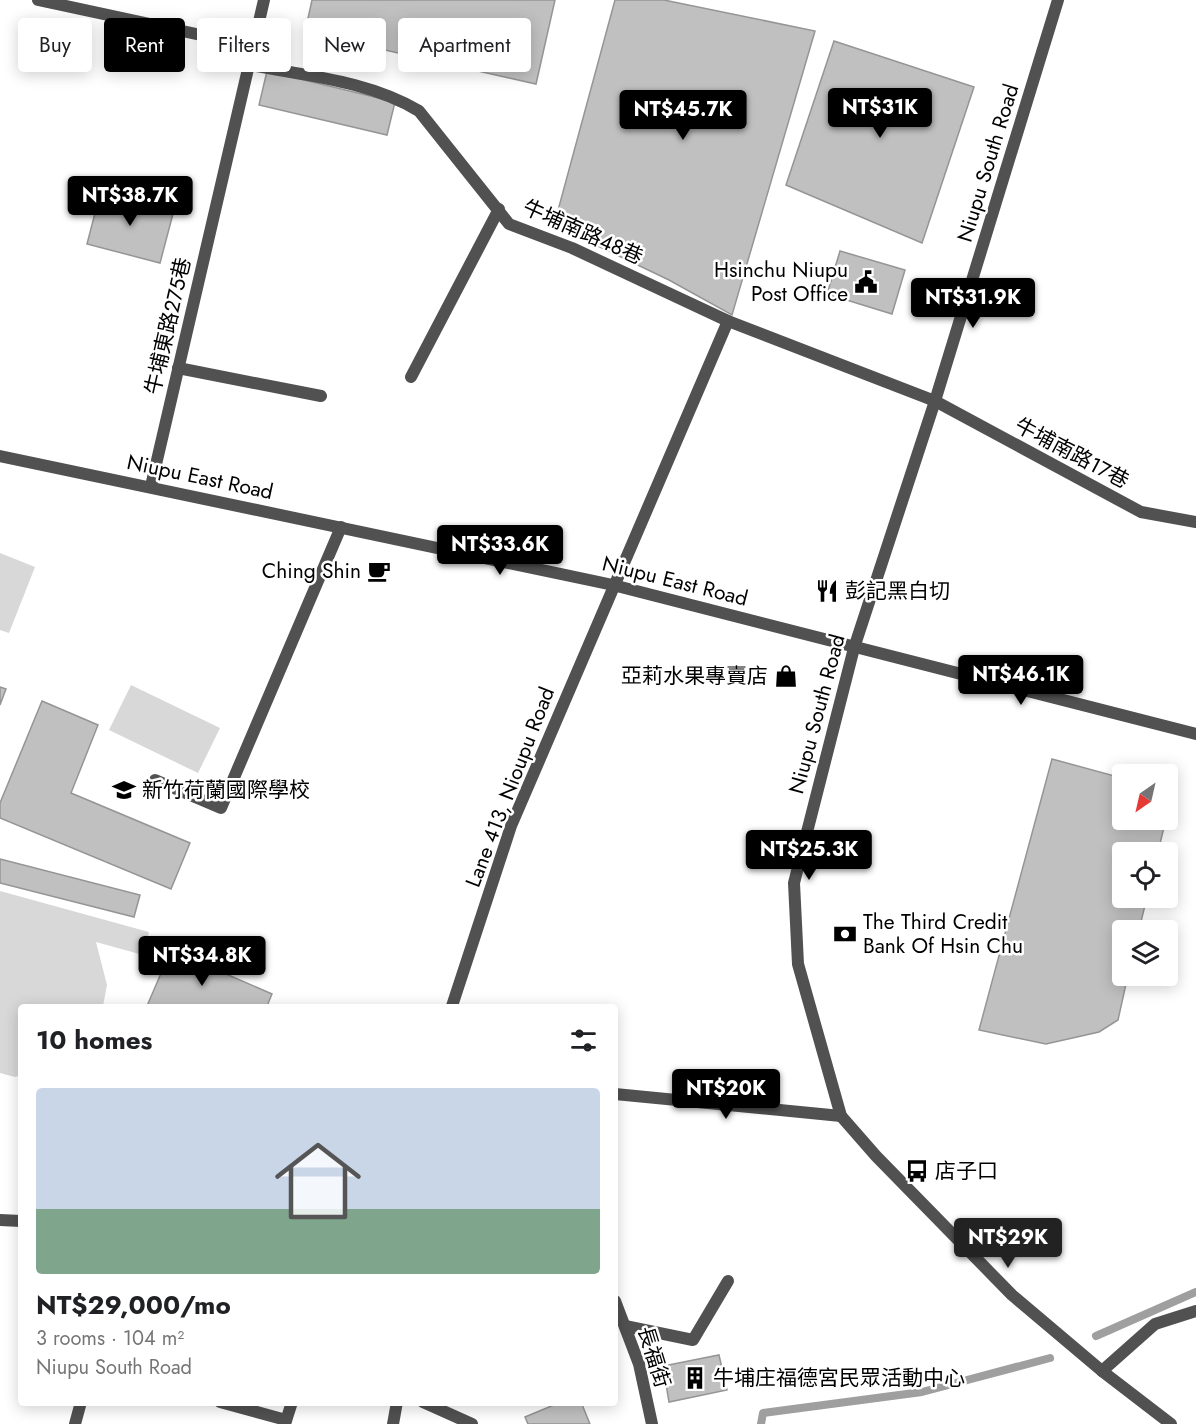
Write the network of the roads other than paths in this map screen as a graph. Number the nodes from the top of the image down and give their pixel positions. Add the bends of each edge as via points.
1 (38, 0) edge
2 (264, 0) edge
3 (1058, 0) edge
4 (259, 18) edge
5 (197, 34) edge
6 (248, 72) edge
7 (287, 72) edge
8 (499, 209) junction
9 (728, 321) junction
10 (178, 368) junction
11 (411, 378) dead end
12 (321, 396) dead end
13 (935, 401) junction
14 (0, 456) edge
15 (151, 486) junction
16 (1196, 522) edge
17 (341, 527) junction
18 (613, 585) junction
19 (854, 648) junction
20 (1196, 734) edge
21 (155, 780) dead end
22 (453, 1004) edge
23 (618, 1094) edge
24 (841, 1116) junction
25 (0, 1220) edge
26 (18, 1221) edge
27 (728, 1281) dead end
28 (618, 1309) edge
29 (1196, 1311) edge
30 (624, 1326) junction
31 (1102, 1371) junction
32 (80, 1406) edge
33 (233, 1406) edge
34 (291, 1406) edge
35 (396, 1406) edge
36 (432, 1406) edge
37 (286, 1422) edge
38 (75, 1424) edge
39 (393, 1424) edge
40 (472, 1424) edge
41 (652, 1424) edge
42 (1171, 1424) edge

1 - 5 street
2 - 4 street, 牛埔東路275巷
3 - 13 street, Niupu South Road
6 - 10 street, 牛埔東路275巷
7 - 8 street, 牛埔南路48巷 via 367,87 419,111
8 - 9 street, 牛埔南路48巷 via 509,224 572,248
8 - 11 street
9 - 13 street, 牛埔南路48巷
9 - 18 street, Lane 413, Nioupu Road
10 - 12 street
10 - 15 street, 牛埔東路275巷
13 - 16 street, 牛埔南路17巷 via 1141,512
13 - 19 street, Niupu South Road
14 - 15 street, Niupu East Road
15 - 17 street, Niupu East Road
17 - 18 street, Niupu East Road
17 - 21 street via 221,808
18 - 19 street, Niupu East Road
18 - 22 street, Lane 413, Nioupu Road via 511,826
19 - 20 street, Niupu East Road
19 - 24 street, Niupu South Road via 794,883 798,964
23 - 24 street
24 - 31 street, Niupu South Road via 1012,1295
25 - 26 street
27 - 30 street via 693,1340
28 - 30 street, 長福街
29 - 31 street via 1155,1324
30 - 41 street, 長福街 via 639,1364
31 - 42 street, Niupu South Road
32 - 38 street
33 - 37 street
34 - 37 street
35 - 39 street
36 - 40 street

